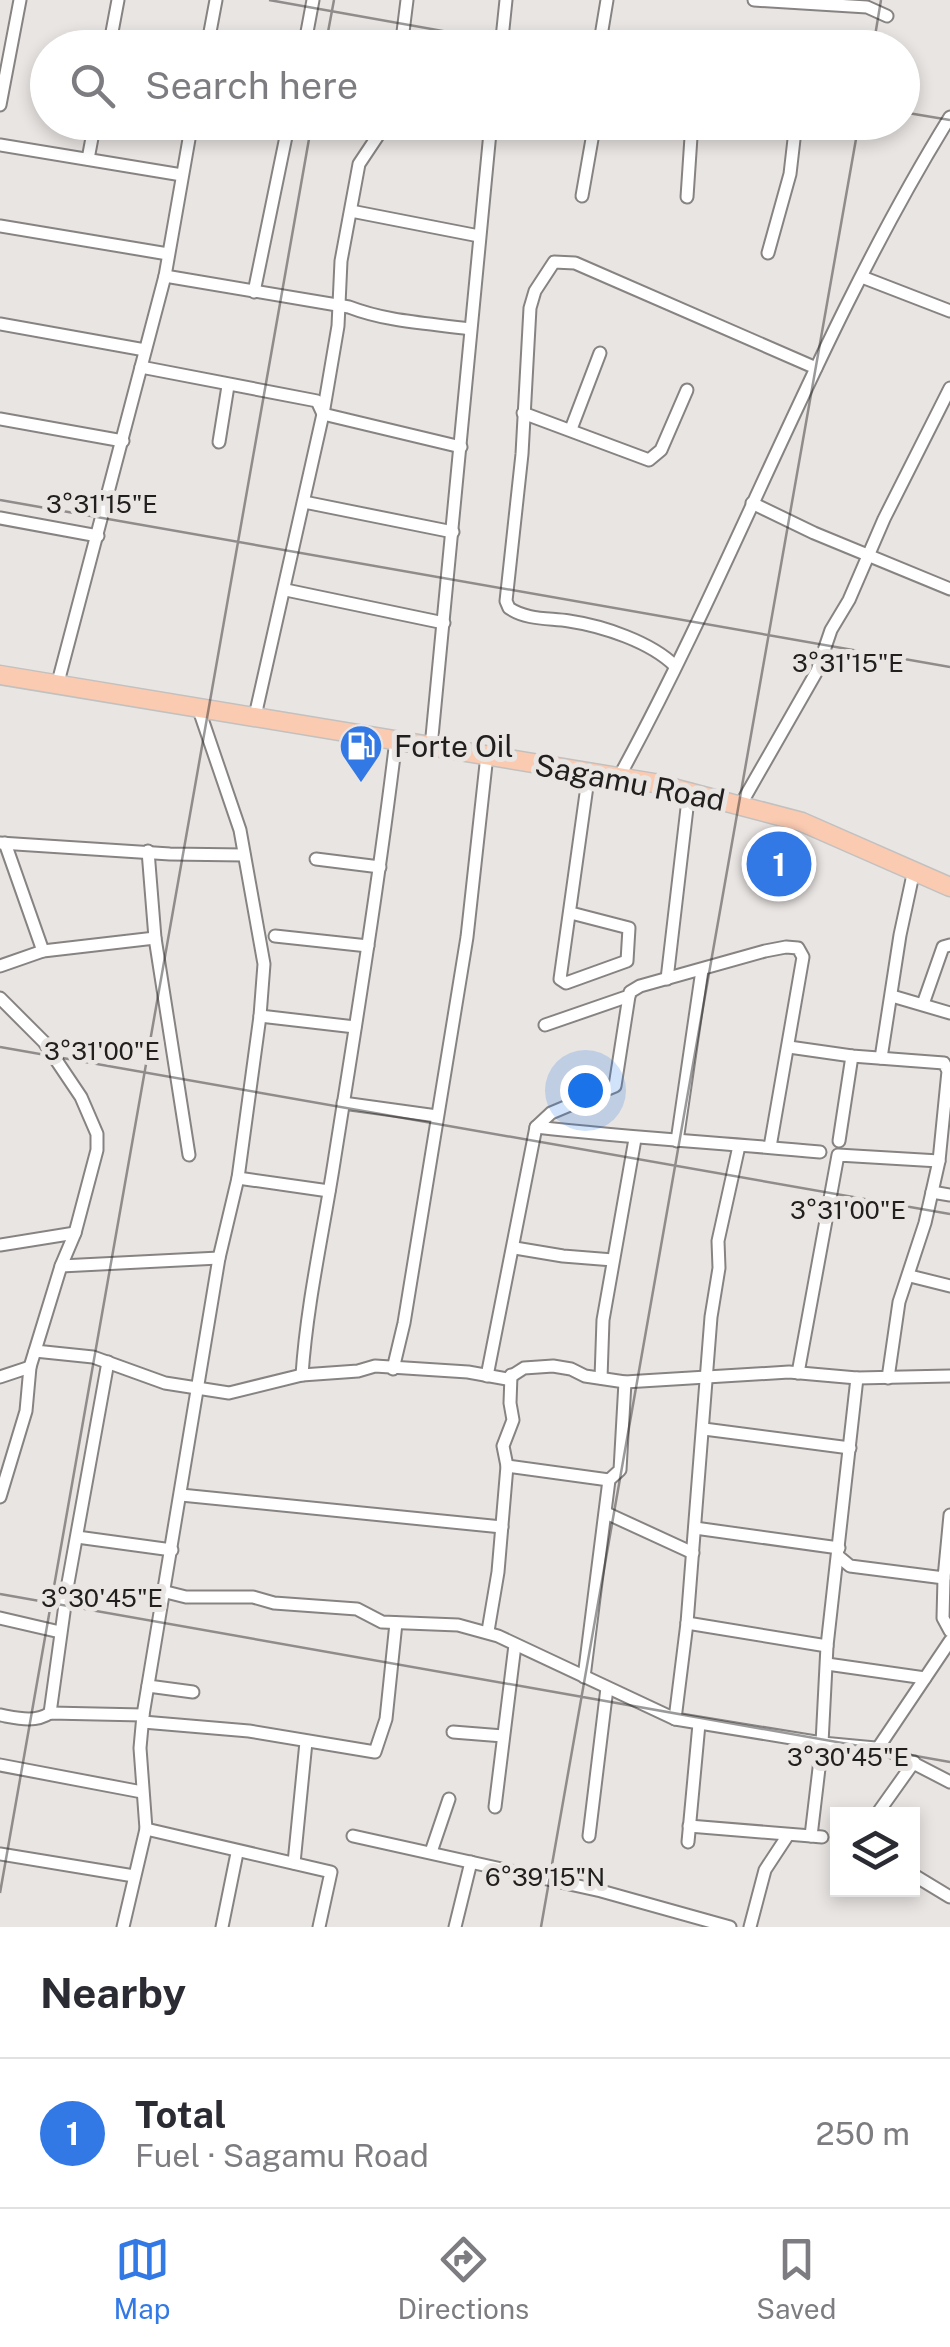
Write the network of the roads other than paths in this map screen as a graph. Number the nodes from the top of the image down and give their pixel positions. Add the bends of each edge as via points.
1 (20, 0) edge
2 (118, 0) edge
3 (216, 0) edge
4 (312, 0) edge
5 (407, 0) edge
6 (506, 0) edge
7 (606, 0) edge
8 (754, 0) edge
9 (887, 16) dead end
10 (112, 30) edge
11 (210, 30) edge
12 (307, 30) edge
13 (403, 30) edge
14 (502, 30) edge
15 (602, 30) edge
16 (0, 106) edge
17 (950, 118) edge
18 (92, 140) edge
19 (189, 140) edge
20 (285, 140) edge
21 (374, 140) edge
22 (489, 140) edge
23 (592, 140) edge
24 (691, 140) edge
25 (794, 140) edge
26 (0, 145) edge
27 (88, 159) junction
28 (182, 174) junction
29 (582, 196) dead end
30 (687, 196) dead end
31 (351, 211) junction
32 (0, 226) edge
33 (480, 236) junction
34 (768, 253) dead end
35 (168, 254) junction
36 (165, 276) junction
37 (862, 277) junction
38 (254, 292) junction
39 (338, 305) junction
40 (950, 312) edge
41 (0, 324) edge
42 (470, 329) junction
43 (145, 350) junction
44 (600, 354) dead end
45 (141, 367) junction
46 (816, 368) junction
47 (228, 386) junction
48 (950, 388) edge
49 (687, 390) dead end
50 (523, 413) junction
51 (323, 414) junction
52 (0, 419) edge
53 (571, 429) junction
54 (123, 441) junction
55 (219, 442) dead end
56 (461, 447) junction
57 (304, 502) junction
58 (752, 503) junction
59 (0, 518) edge
60 (453, 532) junction
61 (98, 536) junction
62 (870, 555) junction
63 (950, 589) edge
64 (286, 590) junction
65 (444, 623) junction
66 (682, 652) junction
67 (663, 654) junction
68 (675, 666) junction
69 (0, 675) edge
70 (57, 686) junction
71 (198, 707) junction
72 (255, 716) junction
73 (396, 740) junction
74 (430, 747) junction
75 (487, 756) junction
76 (589, 772) junction
77 (619, 777) junction
78 (689, 791) junction
79 (741, 804) junction
80 (2, 843) edge
81 (148, 851) junction
82 (244, 854) junction
83 (316, 859) dead end
84 (380, 867) junction
85 (914, 870) junction
86 (950, 887) edge
87 (570, 913) junction
88 (275, 936) dead end
89 (155, 938) junction
90 (368, 946) junction
91 (950, 946) edge
92 (44, 952) junction
93 (0, 966) edge
94 (702, 970) junction
95 (667, 979) junction
96 (629, 996) junction
97 (892, 996) junction
98 (0, 998) edge
99 (923, 1004) junction
100 (950, 1014) edge
101 (260, 1016) junction
102 (545, 1025) dead end
103 (355, 1027) junction
104 (789, 1047) junction
105 (852, 1056) junction
106 (881, 1058) junction
107 (343, 1103) junction
108 (438, 1116) junction
109 (536, 1127) junction
110 (946, 1133) edge
111 (635, 1139) junction
112 (677, 1141) junction
113 (839, 1141) dead end
114 (739, 1146) junction
115 (770, 1147) junction
116 (820, 1152) dead end
117 (188, 1155) dead end
118 (939, 1162) junction
119 (238, 1178) junction
120 (330, 1192) junction
121 (932, 1192) junction
122 (950, 1195) edge
123 (75, 1233) junction
124 (0, 1245) edge
125 (515, 1248) junction
126 (219, 1258) junction
127 (613, 1260) junction
128 (60, 1266) junction
129 (910, 1276) junction
130 (950, 1286) edge
131 (36, 1350) junction
132 (108, 1362) junction
133 (30, 1367) junction
134 (393, 1369) junction
135 (798, 1373) junction
136 (302, 1375) junction
137 (511, 1375) junction
138 (0, 1376) edge
139 (488, 1376) junction
140 (950, 1376) edge
141 (601, 1378) junction
142 (707, 1378) junction
143 (857, 1378) junction
144 (888, 1378) junction
145 (625, 1382) junction
146 (197, 1388) junction
147 (704, 1429) junction
148 (850, 1448) junction
149 (507, 1466) junction
150 (609, 1480) junction
151 (182, 1496) junction
152 (0, 1497) edge
153 (606, 1512) junction
154 (950, 1515) edge
155 (502, 1527) junction
156 (694, 1528) junction
157 (78, 1536) junction
158 (172, 1550) junction
159 (838, 1552) junction
160 (692, 1553) junction
161 (948, 1559) edge
162 (850, 1566) junction
163 (836, 1577) junction
164 (944, 1578) junction
165 (166, 1592) junction
166 (0, 1618) edge
167 (396, 1623) junction
168 (687, 1623) junction
169 (488, 1631) junction
170 (950, 1631) edge
171 (60, 1632) junction
172 (950, 1641) edge
173 (514, 1645) junction
174 (827, 1646) junction
175 (828, 1664) junction
176 (584, 1677) junction
177 (925, 1678) junction
178 (148, 1686) junction
179 (606, 1688) junction
180 (193, 1692) dead end
181 (50, 1712) junction
182 (0, 1715) edge
183 (143, 1718) junction
184 (675, 1719) junction
185 (699, 1724) junction
186 (453, 1732) dead end
187 (504, 1736) junction
188 (306, 1742) junction
189 (822, 1743) junction
190 (878, 1748) junction
191 (914, 1762) junction
192 (0, 1765) edge
193 (950, 1782) edge
194 (142, 1792) junction
195 (449, 1799) dead end
196 (495, 1807) dead end
197 (882, 1807) edge
198 (689, 1826) junction
199 (146, 1829) junction
200 (353, 1836) dead end
201 (589, 1836) dead end
202 (788, 1836) junction
203 (688, 1842) dead end
204 (431, 1852) junction
205 (237, 1853) junction
206 (0, 1854) edge
207 (471, 1862) junction
208 (294, 1863) junction
209 (134, 1876) junction
210 (920, 1879) edge
211 (950, 1897) edge
212 (683, 1921) edge
213 (123, 1927) edge
214 (222, 1927) edge
215 (319, 1927) edge
216 (455, 1927) edge
217 (730, 1927) edge
218 (750, 1927) edge

1 - 16 street
2 - 10 street
3 - 11 street
4 - 12 street
5 - 13 street
6 - 14 street
7 - 15 street
8 - 9 street via 867,7
17 - 37 street
18 - 27 street
19 - 28 street
20 - 38 street
21 - 31 street via 361,159
22 - 33 street
23 - 29 street
24 - 30 street
25 - 34 street
26 - 27 street
27 - 28 street
28 - 35 street
31 - 33 street
31 - 39 street
32 - 35 street
33 - 42 street
35 - 36 street
36 - 38 street
36 - 43 street
37 - 40 street
37 - 46 street
38 - 39 street
39 - 42 street
39 - 51 street
41 - 43 street
42 - 56 street
43 - 45 street
44 - 53 street
45 - 47 street
45 - 54 street
46 - 50 street via 559,260 533,295
46 - 58 street
47 - 51 street via 317,401
47 - 55 street
48 - 62 street
49 - 53 street via 654,459
50 - 53 street
50 - 67 street via 509,608 590,625
51 - 56 street
51 - 57 street
52 - 54 street
54 - 61 street
56 - 60 street
57 - 60 street
57 - 64 street
58 - 62 street
58 - 66 street
59 - 61 street
60 - 65 street
61 - 70 street
62 - 63 street
62 - 79 street via 817,671
64 - 65 street
64 - 72 street
65 - 74 street
66 - 67 street
66 - 68 street
67 - 68 street
68 - 77 street
69 - 70 highway, Sagamu Road
70 - 71 highway, Sagamu Road
71 - 72 highway, Sagamu Road
71 - 82 street
72 - 73 highway, Sagamu Road
73 - 74 highway, Sagamu Road
73 - 84 street
74 - 75 highway, Sagamu Road
75 - 76 highway, Sagamu Road
75 - 108 street
76 - 77 highway, Sagamu Road
76 - 87 street
77 - 78 highway, Sagamu Road
78 - 79 highway, Sagamu Road
78 - 95 street
79 - 85 highway, Sagamu Road
80 - 81 street
80 - 92 street
81 - 82 street
81 - 89 street
82 - 101 street via 263,948
83 - 84 street
84 - 90 street
85 - 86 highway, Sagamu Road
85 - 97 street
87 - 87 street via 562,982 627,960 629,928
88 - 90 street
89 - 92 street
89 - 117 street
90 - 103 street
91 - 99 street via 943,947
92 - 93 street
94 - 95 street
94 - 104 street via 798,948
94 - 112 street
95 - 96 street via 634,988
96 - 102 street
96 - 109 street via 615,1086 551,1113
97 - 99 street
97 - 106 street
98 - 123 street via 44,1042 97,1134
99 - 100 street
101 - 103 street
101 - 119 street
103 - 107 street
104 - 105 street
104 - 115 street
105 - 106 street
105 - 113 street
106 - 110 street via 944,1063
107 - 108 street
107 - 120 street
108 - 134 street
109 - 111 street
109 - 125 street
110 - 118 street
111 - 112 street
111 - 127 street
112 - 114 street
114 - 115 street
114 - 142 street via 718,1241
115 - 116 street
118 - 121 street
118 - 135 street via 838,1154
119 - 120 street
119 - 126 street
120 - 136 street
121 - 122 street
121 - 129 street
123 - 124 street
123 - 128 street
125 - 127 street
125 - 139 street
126 - 128 street
126 - 146 street
127 - 141 street
128 - 131 street
129 - 130 street
129 - 144 street via 899,1302
131 - 132 street
131 - 133 street
132 - 146 street
132 - 157 street
133 - 138 street
133 - 152 street via 26,1411
134 - 136 street
134 - 139 street
135 - 142 street
135 - 143 street
136 - 146 street via 229,1393
137 - 139 street
137 - 141 street via 553,1366
137 - 149 street
140 - 144 street
141 - 145 street
142 - 145 street
142 - 147 street
143 - 144 street
143 - 148 street
145 - 150 street via 620,1470
146 - 151 street
147 - 148 street
147 - 156 street
148 - 159 street
149 - 150 street
149 - 155 street
150 - 153 street
151 - 155 street
151 - 158 street
153 - 160 street
153 - 176 street
154 - 161 street
155 - 169 street
156 - 159 street
156 - 160 street
157 - 158 street
157 - 171 street
158 - 165 street
159 - 162 street
159 - 163 street
160 - 168 street
161 - 164 street
162 - 163 street
162 - 164 street
163 - 174 street
164 - 170 street via 943,1618
165 - 167 street via 357,1608
165 - 178 street
166 - 171 street
167 - 169 street
167 - 188 street via 386,1719 375,1752
168 - 174 street
168 - 184 street
169 - 173 street
171 - 181 street
172 - 177 street
173 - 176 street
173 - 187 street
174 - 175 street
175 - 177 street
175 - 189 street
176 - 179 street
177 - 190 street
178 - 180 street
178 - 183 street
179 - 184 street
179 - 201 street
181 - 182 street via 38,1719
181 - 183 street
183 - 188 street
183 - 194 street
184 - 185 street
185 - 189 street
185 - 198 street
186 - 187 street
187 - 196 street
188 - 208 street
189 - 190 street
189 - 202 street via 816,1836
190 - 191 street
191 - 193 street
191 - 197 street
192 - 194 street
194 - 199 street
195 - 204 street
198 - 202 street
198 - 203 street
199 - 205 street
199 - 209 street
200 - 204 street
202 - 218 street via 766,1870
204 - 207 street
205 - 208 street
205 - 214 street
206 - 209 street
207 - 212 street via 601,1891
207 - 216 street
208 - 215 street via 331,1872
209 - 213 street
210 - 211 street
212 - 217 street

